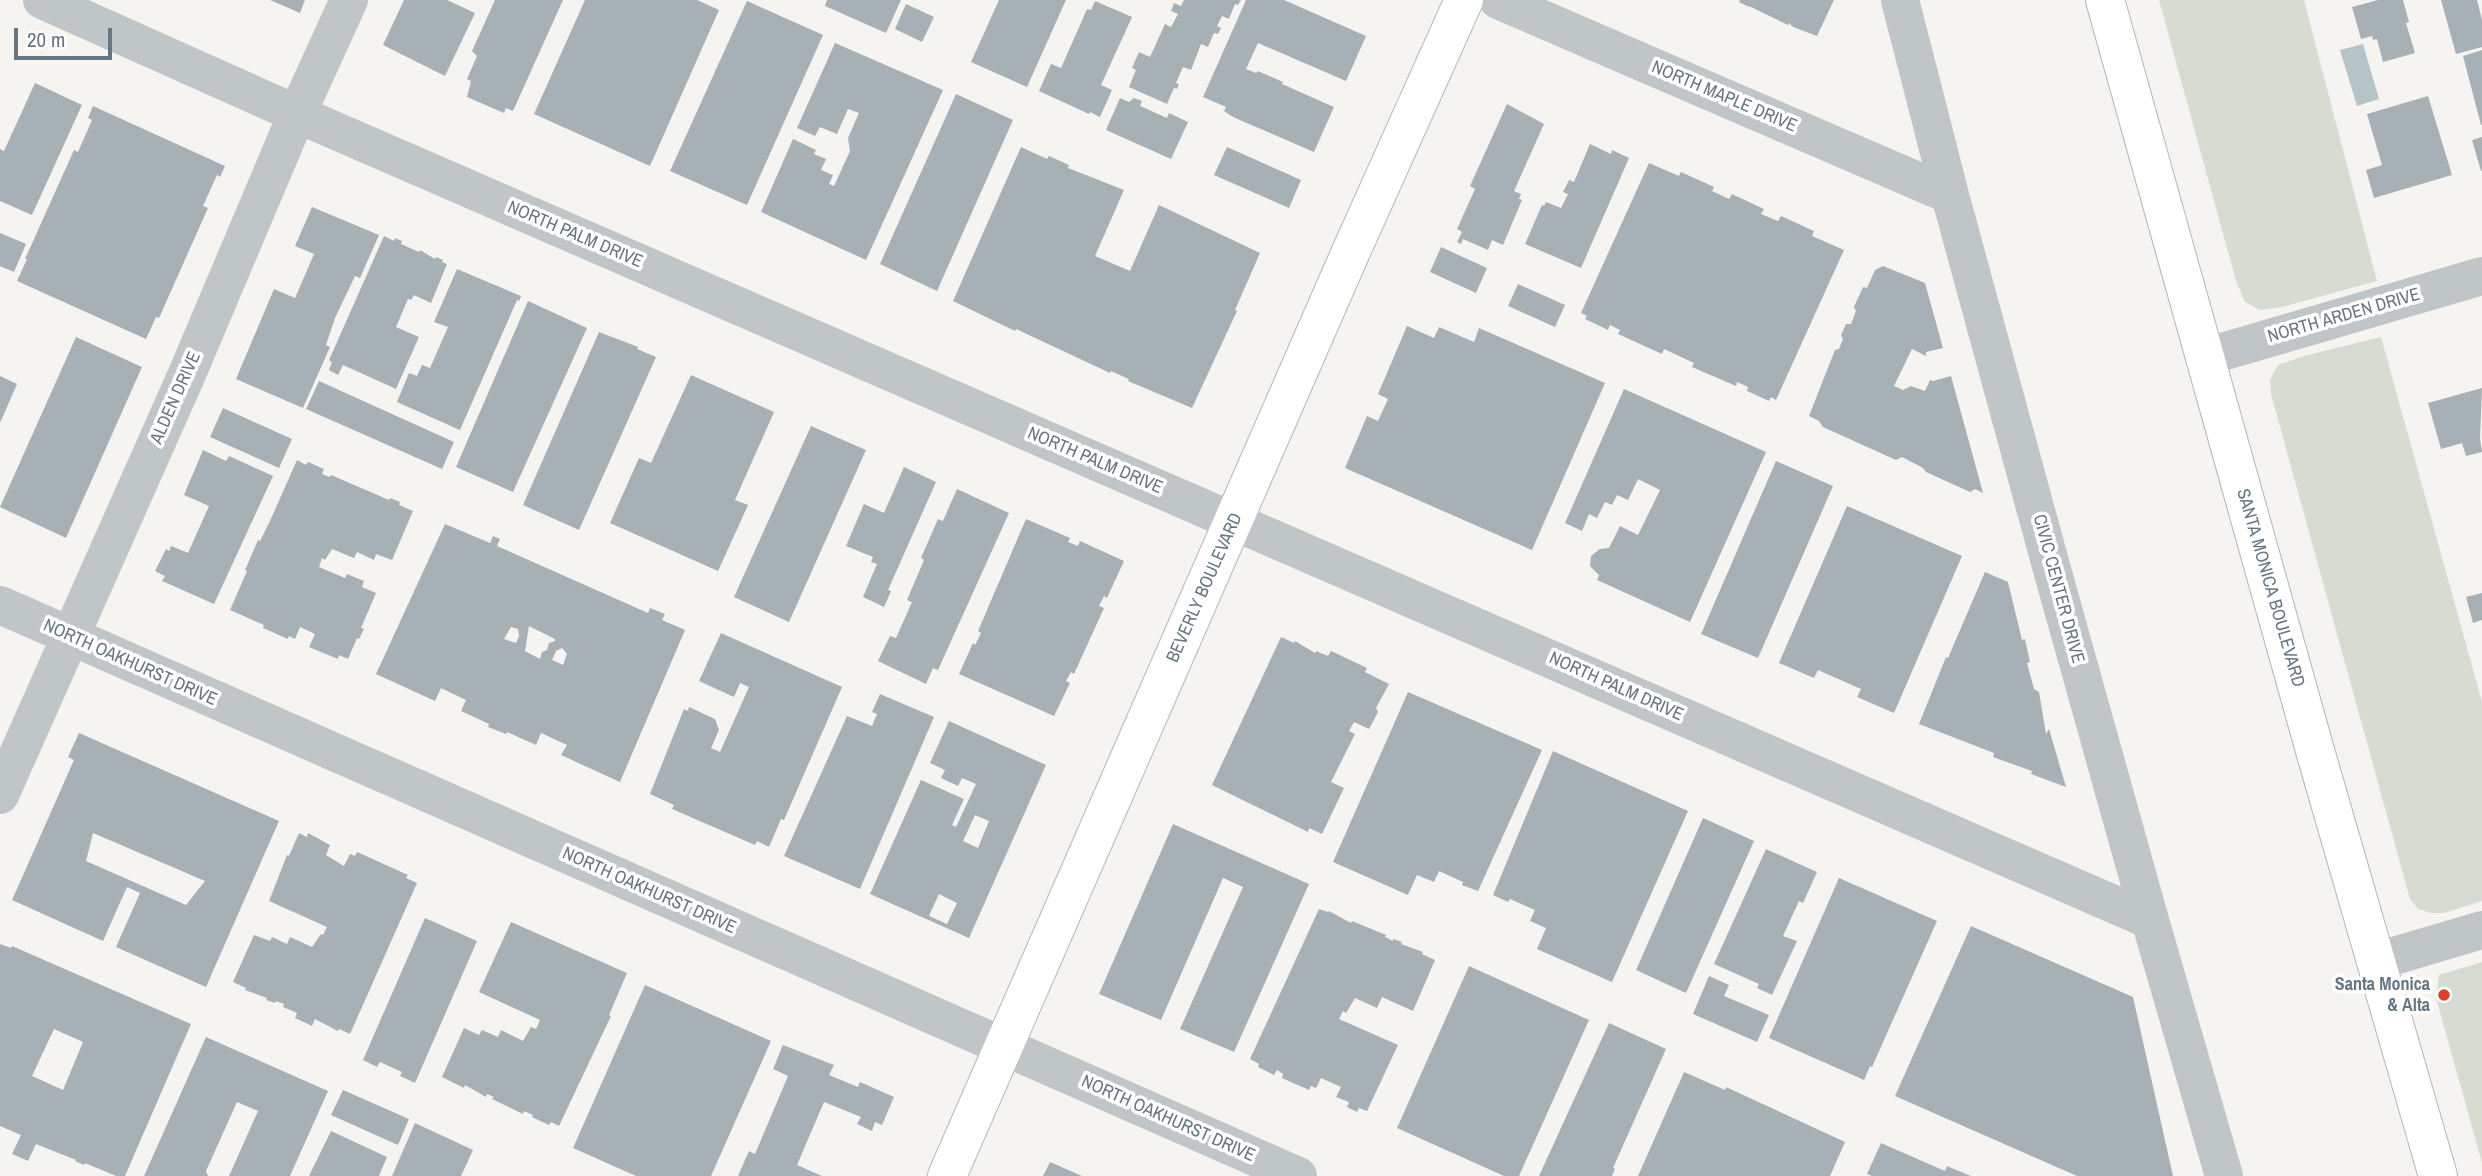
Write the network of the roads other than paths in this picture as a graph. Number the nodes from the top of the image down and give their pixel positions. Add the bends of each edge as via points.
1 (43, 0) edge
2 (349, 0) edge
3 (1464, 0) edge
4 (1498, 0) edge
5 (1899, 0) edge
6 (2105, 0) edge
7 (297, 114) junction
8 (1950, 195) junction
9 (2482, 276) edge
10 (2205, 356) junction
11 (1234, 522) junction
12 (0, 605) edge
13 (70, 637) junction
14 (0, 795) edge
15 (2150, 920) junction
16 (2482, 930) edge
17 (2377, 961) junction
18 (1002, 1046) junction
19 (947, 1176) edge
20 (1298, 1176) edge
21 (2224, 1176) edge
22 (2438, 1176) edge

1 - 7 street, NORTH PALM DRIVE
2 - 7 street, ALDEN DRIVE
3 - 11 main road, BEVERLY BOULEVARD
4 - 8 street, NORTH MAPLE DRIVE
5 - 8 street, CIVIC CENTER DRIVE
6 - 10 main road, SANTA MONICA BOULEVARD
7 - 11 street, NORTH PALM DRIVE
7 - 13 street, ALDEN DRIVE
8 - 15 street, CIVIC CENTER DRIVE
9 - 10 street, NORTH ARDEN DRIVE
10 - 17 main road, SANTA MONICA BOULEVARD
11 - 15 street, NORTH PALM DRIVE
11 - 18 main road, BEVERLY BOULEVARD
12 - 13 street, NORTH OAKHURST DRIVE
13 - 14 street, ALDEN DRIVE
13 - 18 street, NORTH OAKHURST DRIVE
15 - 21 street, CIVIC CENTER DRIVE
16 - 17 street
17 - 22 main road, SANTA MONICA BOULEVARD
18 - 19 main road, BEVERLY BOULEVARD
18 - 20 street, NORTH OAKHURST DRIVE

